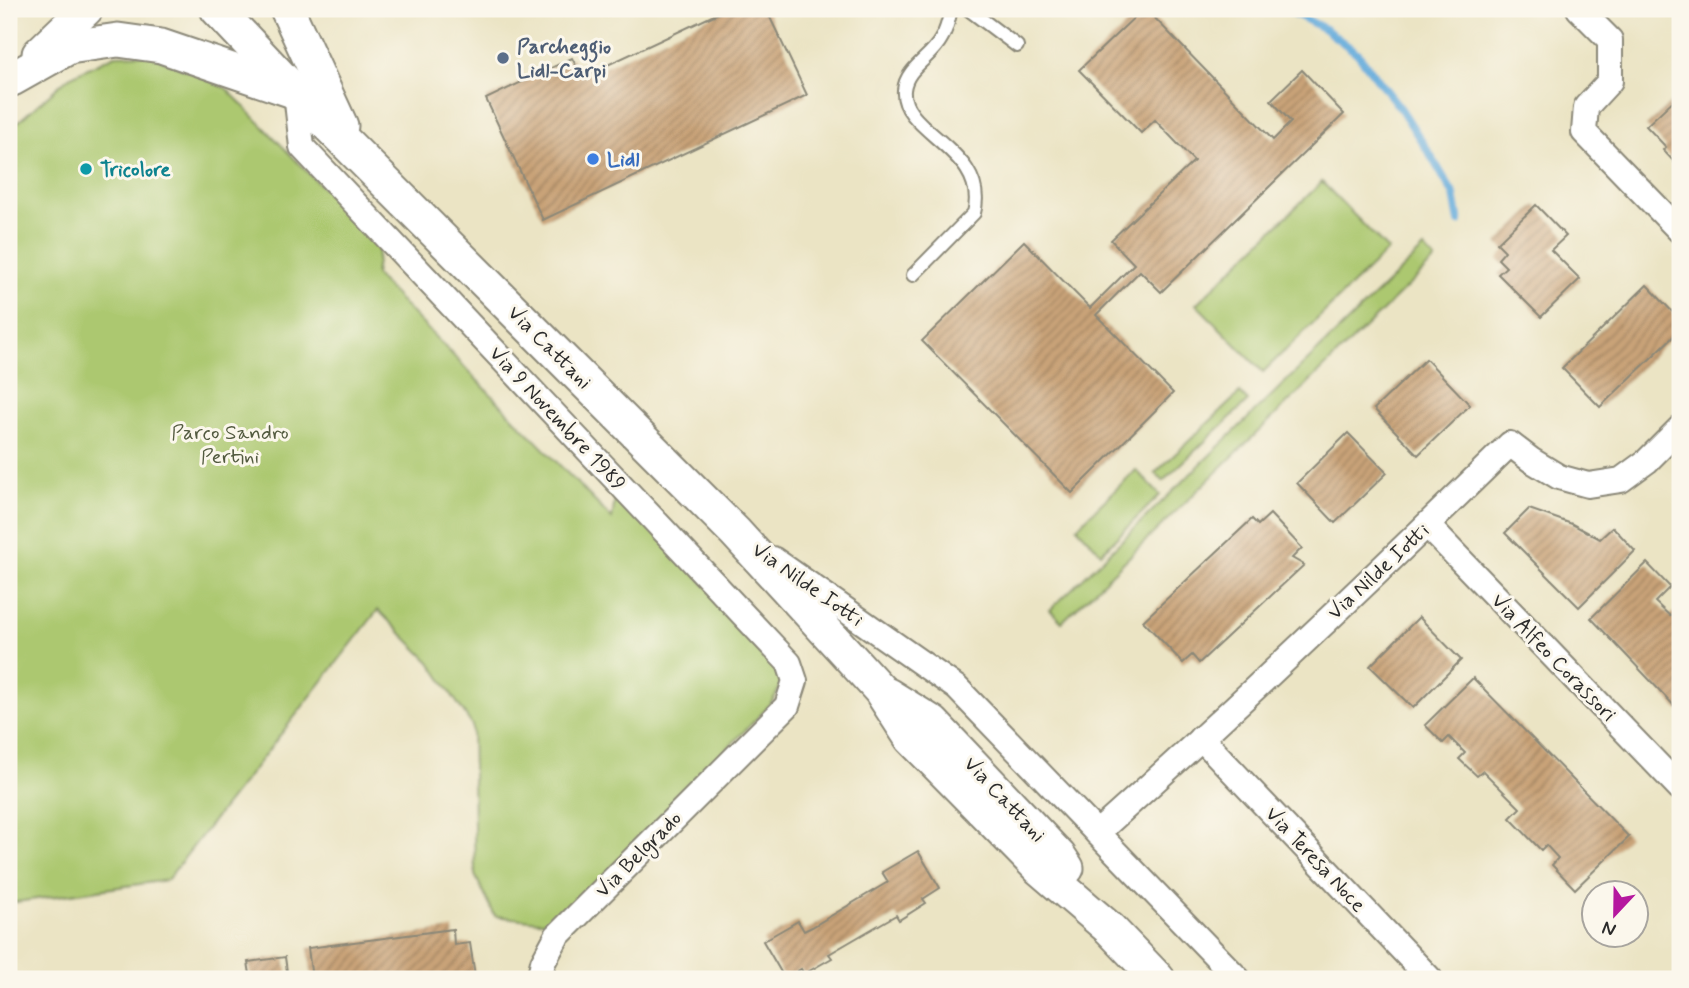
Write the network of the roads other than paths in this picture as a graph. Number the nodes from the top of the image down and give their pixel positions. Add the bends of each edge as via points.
1 (61, 9) edge
2 (86, 9) edge
3 (217, 9) edge
4 (287, 9) edge
5 (951, 9) edge
6 (968, 9) edge
7 (1579, 9) edge
8 (1017, 46) dead end
9 (10, 80) edge
10 (296, 93) junction
11 (351, 148) junction
12 (1680, 231) edge
13 (913, 275) dead end
14 (1680, 428) edge
15 (1427, 525) junction
16 (735, 532) junction
17 (753, 738) joint
18 (1201, 738) junction
19 (1680, 788) edge
20 (1097, 833) junction
21 (539, 979) edge
22 (1158, 979) edge
23 (1238, 979) edge
24 (1430, 979) edge

1 - 9 main road
2 - 9 main road
3 - 10 main road, Via Cattani
4 - 11 main road
5 - 13 lane via 941,41 910,73 904,102 968,171 977,202 974,214
6 - 8 lane
7 - 12 street via 1610,40 1610,81 1586,107 1584,132
9 - 10 main road via 69,47 118,40 161,46
10 - 11 main road, Via Cattani
10 - 17 street, Via 9 Novembre 1989 via 302,147 789,663 795,681 787,706
11 - 16 main road, Via Cattani
14 - 15 street, Via Nilde Iotti via 1621,480 1588,485 1559,477 1510,444
15 - 18 street, Via Nilde Iotti
15 - 19 street, Via Alfeo Corassori
16 - 20 street, Via Nilde Iotti via 957,688
16 - 22 main road, Via Cattani via 880,690 911,738 1040,869 1110,929
17 - 21 street, Via Belgrado via 557,936
18 - 20 street, Via Nilde Iotti
18 - 24 street, Via Teresa Noce
20 - 23 street, Via Nilde Iotti

